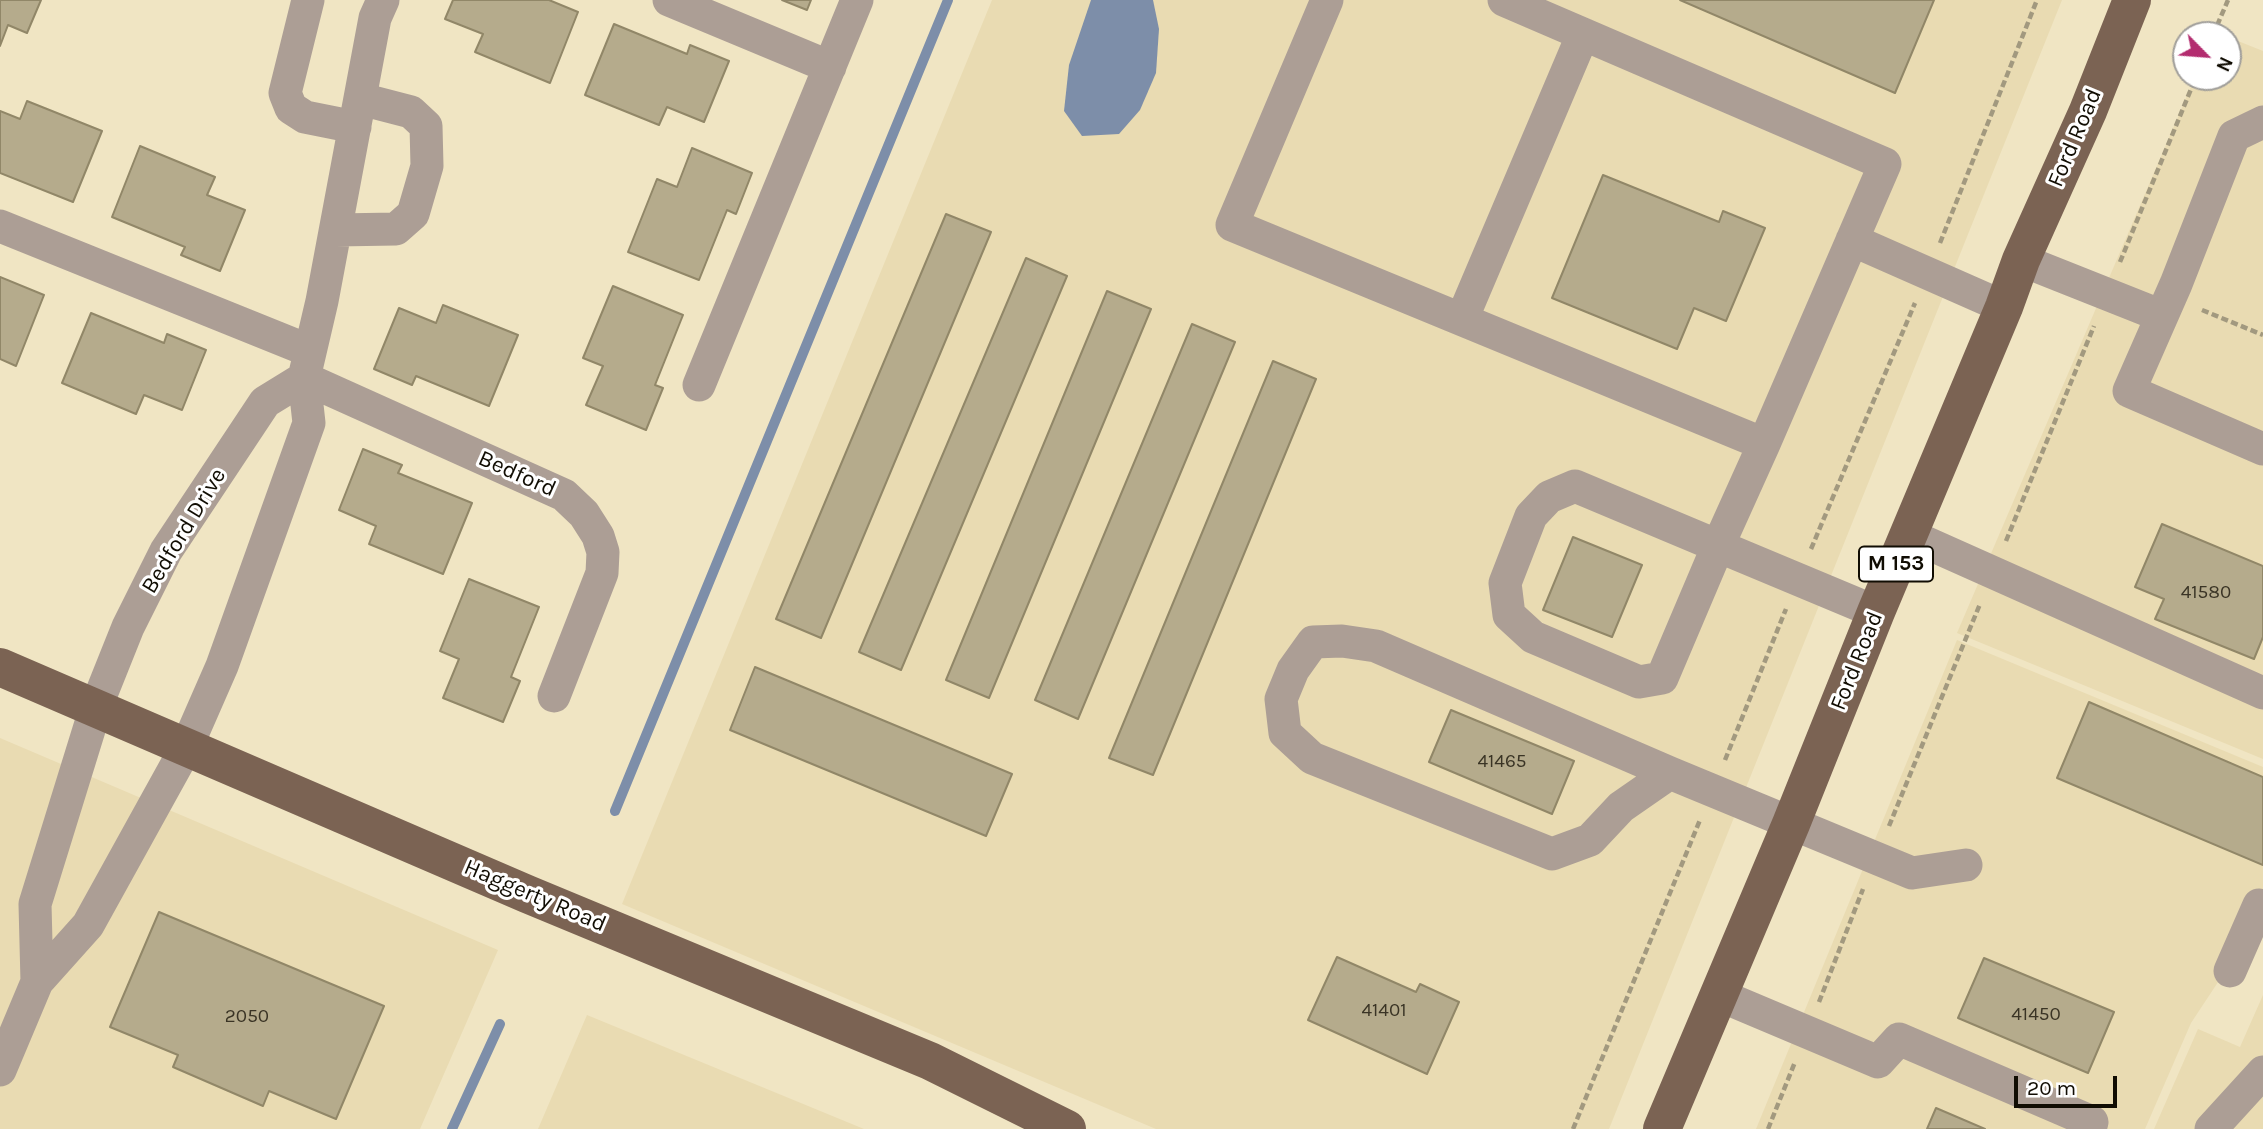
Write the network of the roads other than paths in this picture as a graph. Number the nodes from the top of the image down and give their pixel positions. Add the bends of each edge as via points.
1 (308, 0) edge
2 (383, 0) edge
3 (669, 0) edge
4 (857, 0) edge
5 (1327, 0) edge
6 (1504, 0) edge
7 (2132, 0) edge
8 (1583, 34) junction
9 (830, 67) junction
10 (358, 113) junction
11 (2253, 136) edge
12 (0, 226) edge
13 (336, 230) junction
14 (1852, 240) junction
15 (2021, 260) junction
16 (2004, 307) junction
17 (1462, 319) junction
18 (2156, 328) junction
19 (307, 365) junction
20 (699, 385) dead end
21 (1764, 444) junction
22 (2263, 449) edge
23 (1909, 535) junction
24 (1718, 546) junction
25 (1877, 612) junction
26 (0, 667) edge
27 (2263, 691) edge
28 (554, 696) dead end
29 (96, 707) junction
30 (187, 746) junction
31 (1670, 774) junction
32 (1791, 824) junction
33 (1966, 865) dead end
34 (2263, 907) edge
35 (2230, 971) dead end
36 (37, 982) junction
37 (1719, 995) junction
38 (0, 1070) edge
39 (2263, 1072) edge
40 (1067, 1129) edge
41 (1662, 1129) edge
42 (2090, 1129) edge
43 (2211, 1129) edge

1 - 10 street via 285,93 291,108 305,117
2 - 10 street via 375,18
3 - 9 street
4 - 9 street
5 - 17 street via 1232,225
6 - 8 street
7 - 15 main road, Ford Road / M 153
8 - 14 street via 1885,164
8 - 17 street
9 - 20 street
10 - 13 street
10 - 13 street via 411,112 426,126 427,166 413,214 396,229
11 - 18 street via 2215,181
12 - 19 street, Bedford
13 - 19 street
14 - 16 street
14 - 21 street
15 - 16 main road, Ford Road / M 153
15 - 18 street
16 - 23 main road, Ford Road / M 153
17 - 21 street
18 - 22 street via 2129,391
19 - 28 street, Bedford via 564,495 584,514 603,552 601,573
19 - 29 street, Bedford Drive via 265,402 166,551 128,627
19 - 30 street via 309,423 222,666
21 - 24 street
23 - 25 main road, Ford Road / M 153
23 - 27 street
24 - 24 street via 1575,486 1549,497 1531,516 1505,583 1509,615 1533,638 1639,682 1662,678
24 - 25 street
25 - 32 main road, Ford Road / M 153
26 - 29 main road, Haggerty Road
29 - 30 main road, Haggerty Road
29 - 36 street, Bedford Drive via 36,904
30 - 36 street via 88,925
30 - 40 main road, Haggerty Road via 527,894 930,1061
31 - 31 street via 1376,646 1313,642 1280,699 1285,733 1312,758 1552,854 1590,840 1621,807
31 - 32 street
32 - 33 street via 1912,873
32 - 37 main road, Ford Road / M 153
34 - 35 street via 2259,905
36 - 38 street
37 - 41 main road, Ford Road / M 153
37 - 42 street via 1878,1062 1899,1039 2092,1122
39 - 43 street

